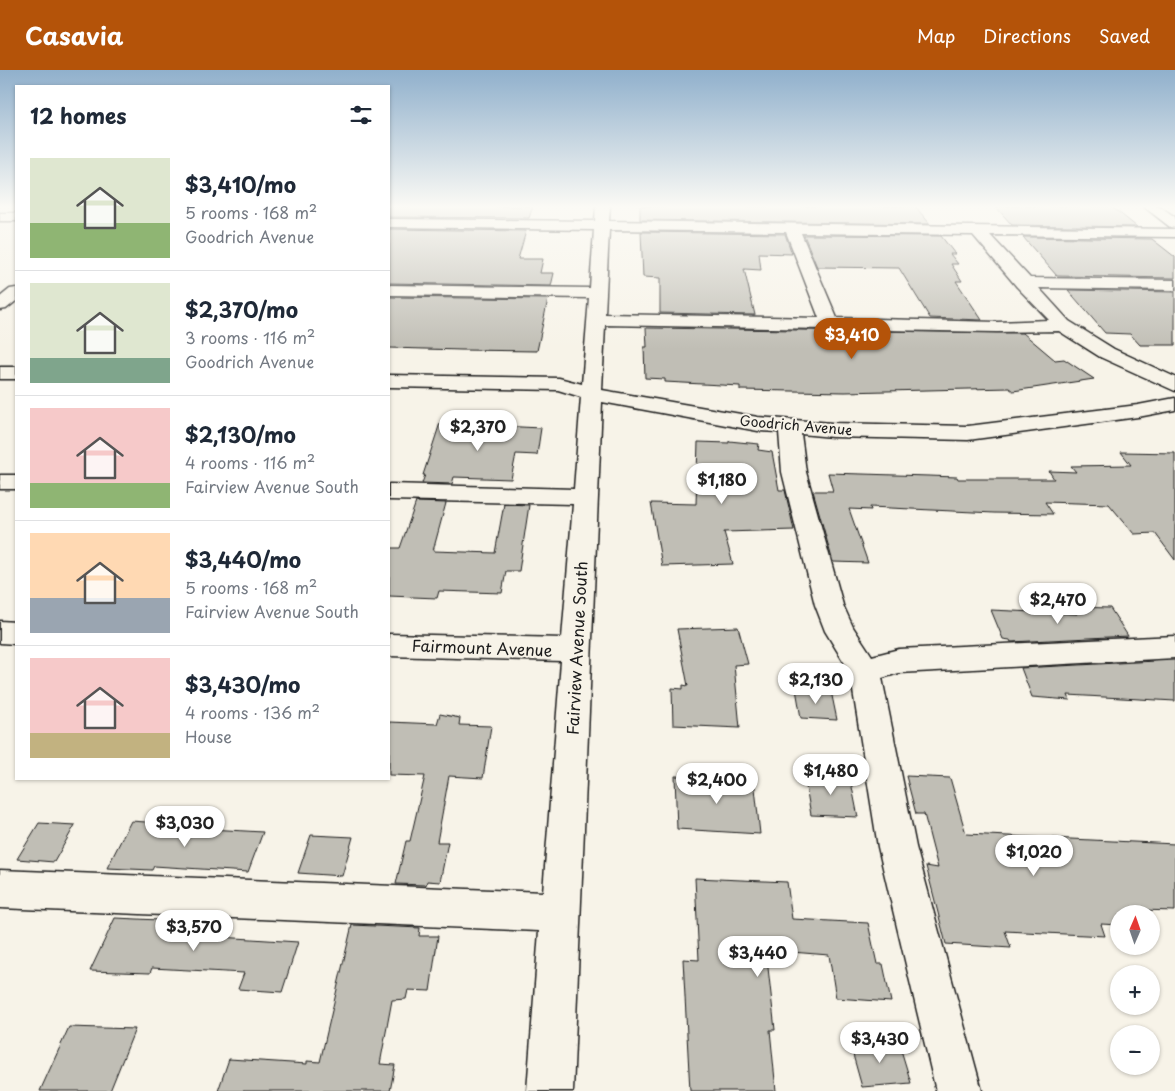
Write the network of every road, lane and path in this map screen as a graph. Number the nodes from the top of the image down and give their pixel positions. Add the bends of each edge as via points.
1 (600, 254) edge
2 (802, 254) edge
3 (998, 254) edge
4 (1023, 283) junction
5 (1175, 285) edge
6 (390, 290) edge
7 (15, 294) edge
8 (0, 305) edge
9 (597, 306) junction
10 (830, 324) junction
11 (1063, 325) junction
12 (0, 372) edge
13 (15, 373) edge
14 (390, 380) edge
15 (1175, 385) edge
16 (592, 394) junction
17 (1175, 404) edge
18 (790, 427) junction
19 (0, 482) edge
20 (15, 482) edge
21 (390, 492) edge
22 (586, 497) junction
23 (0, 632) edge
24 (15, 633) edge
25 (390, 645) edge
26 (1175, 647) edge
27 (576, 650) junction
28 (866, 670) junction
29 (0, 890) edge
30 (561, 912) junction
31 (550, 1091) edge
32 (959, 1091) edge

1 - 9 street, Fairview Avenue South
2 - 10 street
3 - 4 street
4 - 5 street
4 - 11 street
6 - 9 street
7 - 8 street
9 - 10 street
9 - 16 street, Fairview Avenue South
10 - 11 street
11 - 15 street via 1107,353
12 - 13 street
14 - 16 street, Goodrich Avenue via 559,384
16 - 18 street, Goodrich Avenue
16 - 22 street, Fairview Avenue South
17 - 18 street, Goodrich Avenue via 968,432
18 - 28 street via 794,472 829,605 840,631
19 - 20 street
21 - 22 street
22 - 27 street, Fairview Avenue South
23 - 24 street
25 - 27 street, Fairmount Avenue
26 - 28 street via 899,661
27 - 30 street, Fairview Avenue South
28 - 32 street via 896,847
29 - 30 street
30 - 31 street, Fairview Avenue South

